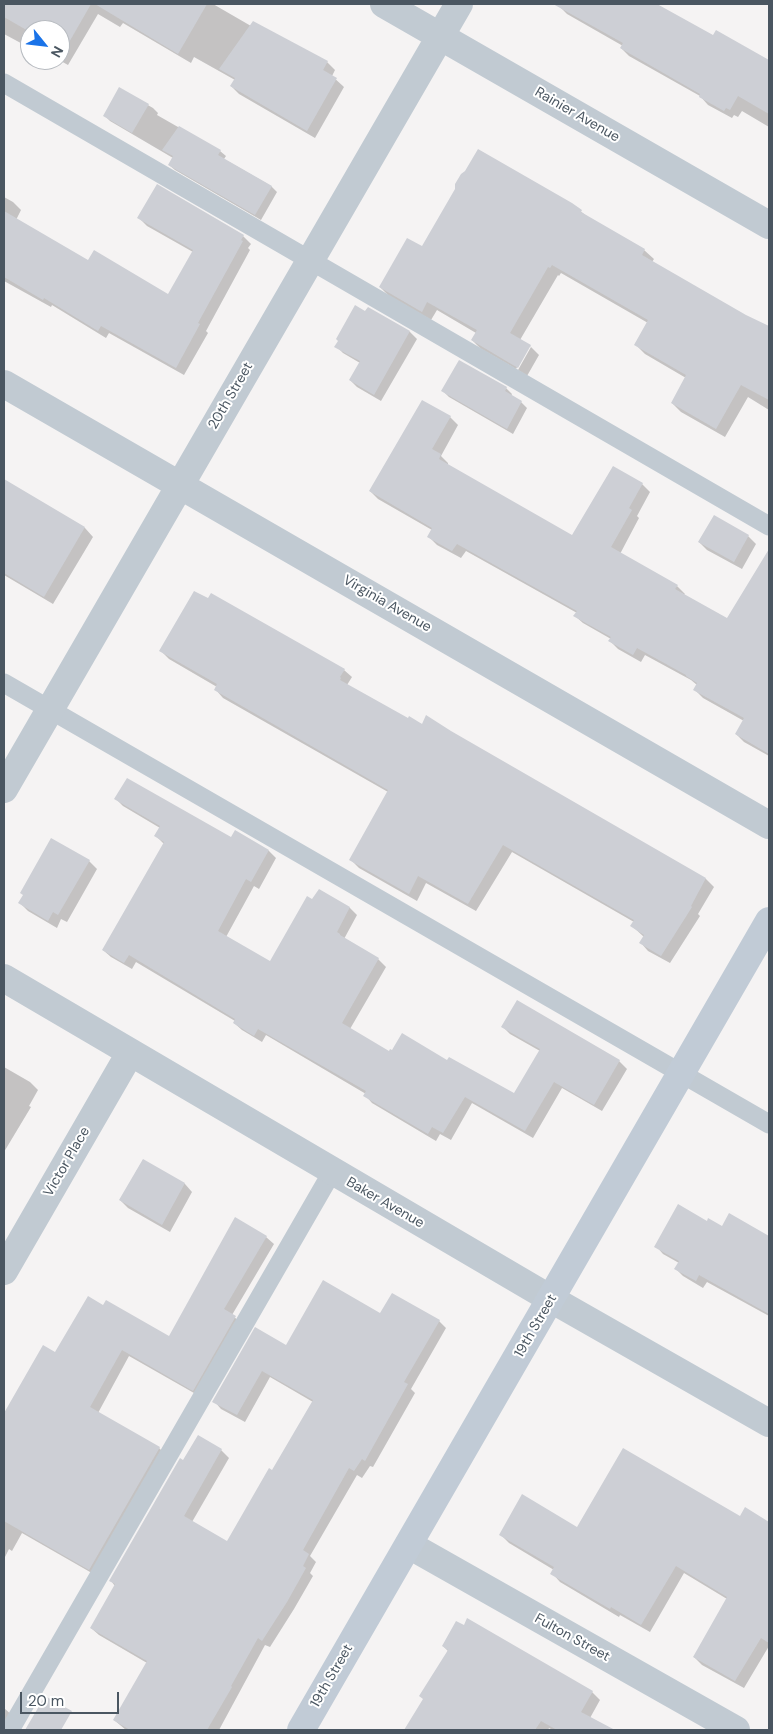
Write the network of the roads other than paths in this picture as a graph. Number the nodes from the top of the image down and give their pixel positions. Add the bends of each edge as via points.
1 (384, 4) edge
2 (459, 4) edge
3 (440, 36) junction
4 (4, 83) edge
5 (769, 226) edge
6 (310, 259) junction
7 (4, 384) edge
8 (179, 485) junction
9 (769, 526) edge
10 (4, 684) edge
11 (50, 710) junction
12 (4, 789) edge
13 (769, 825) edge
14 (769, 921) edge
15 (4, 978) edge
16 (130, 1053) junction
17 (681, 1073) junction
18 (769, 1124) edge
19 (332, 1172) junction
20 (4, 1271) edge
21 (551, 1299) junction
22 (769, 1423) edge
23 (409, 1545) junction
24 (10, 1730) edge
25 (301, 1730) edge
26 (736, 1730) edge

1 - 3 street, Rainier Avenue
2 - 3 street, 20th Street
3 - 5 street, Rainier Avenue
3 - 6 street, 20th Street
4 - 6 lane
6 - 8 street, 20th Street
6 - 9 lane
7 - 8 street, Virginia Avenue
8 - 11 street, 20th Street
8 - 13 street, Virginia Avenue
10 - 11 lane
11 - 12 street, 20th Street
11 - 17 lane
14 - 17 street, 19th Street
15 - 16 street, Baker Avenue
16 - 19 street, Baker Avenue
16 - 20 street, Victor Place
17 - 18 lane
17 - 21 street, 19th Street
19 - 21 street, Baker Avenue
19 - 24 lane
21 - 22 street, Baker Avenue
21 - 23 street, 19th Street
23 - 25 street, 19th Street
23 - 26 street, Fulton Street

